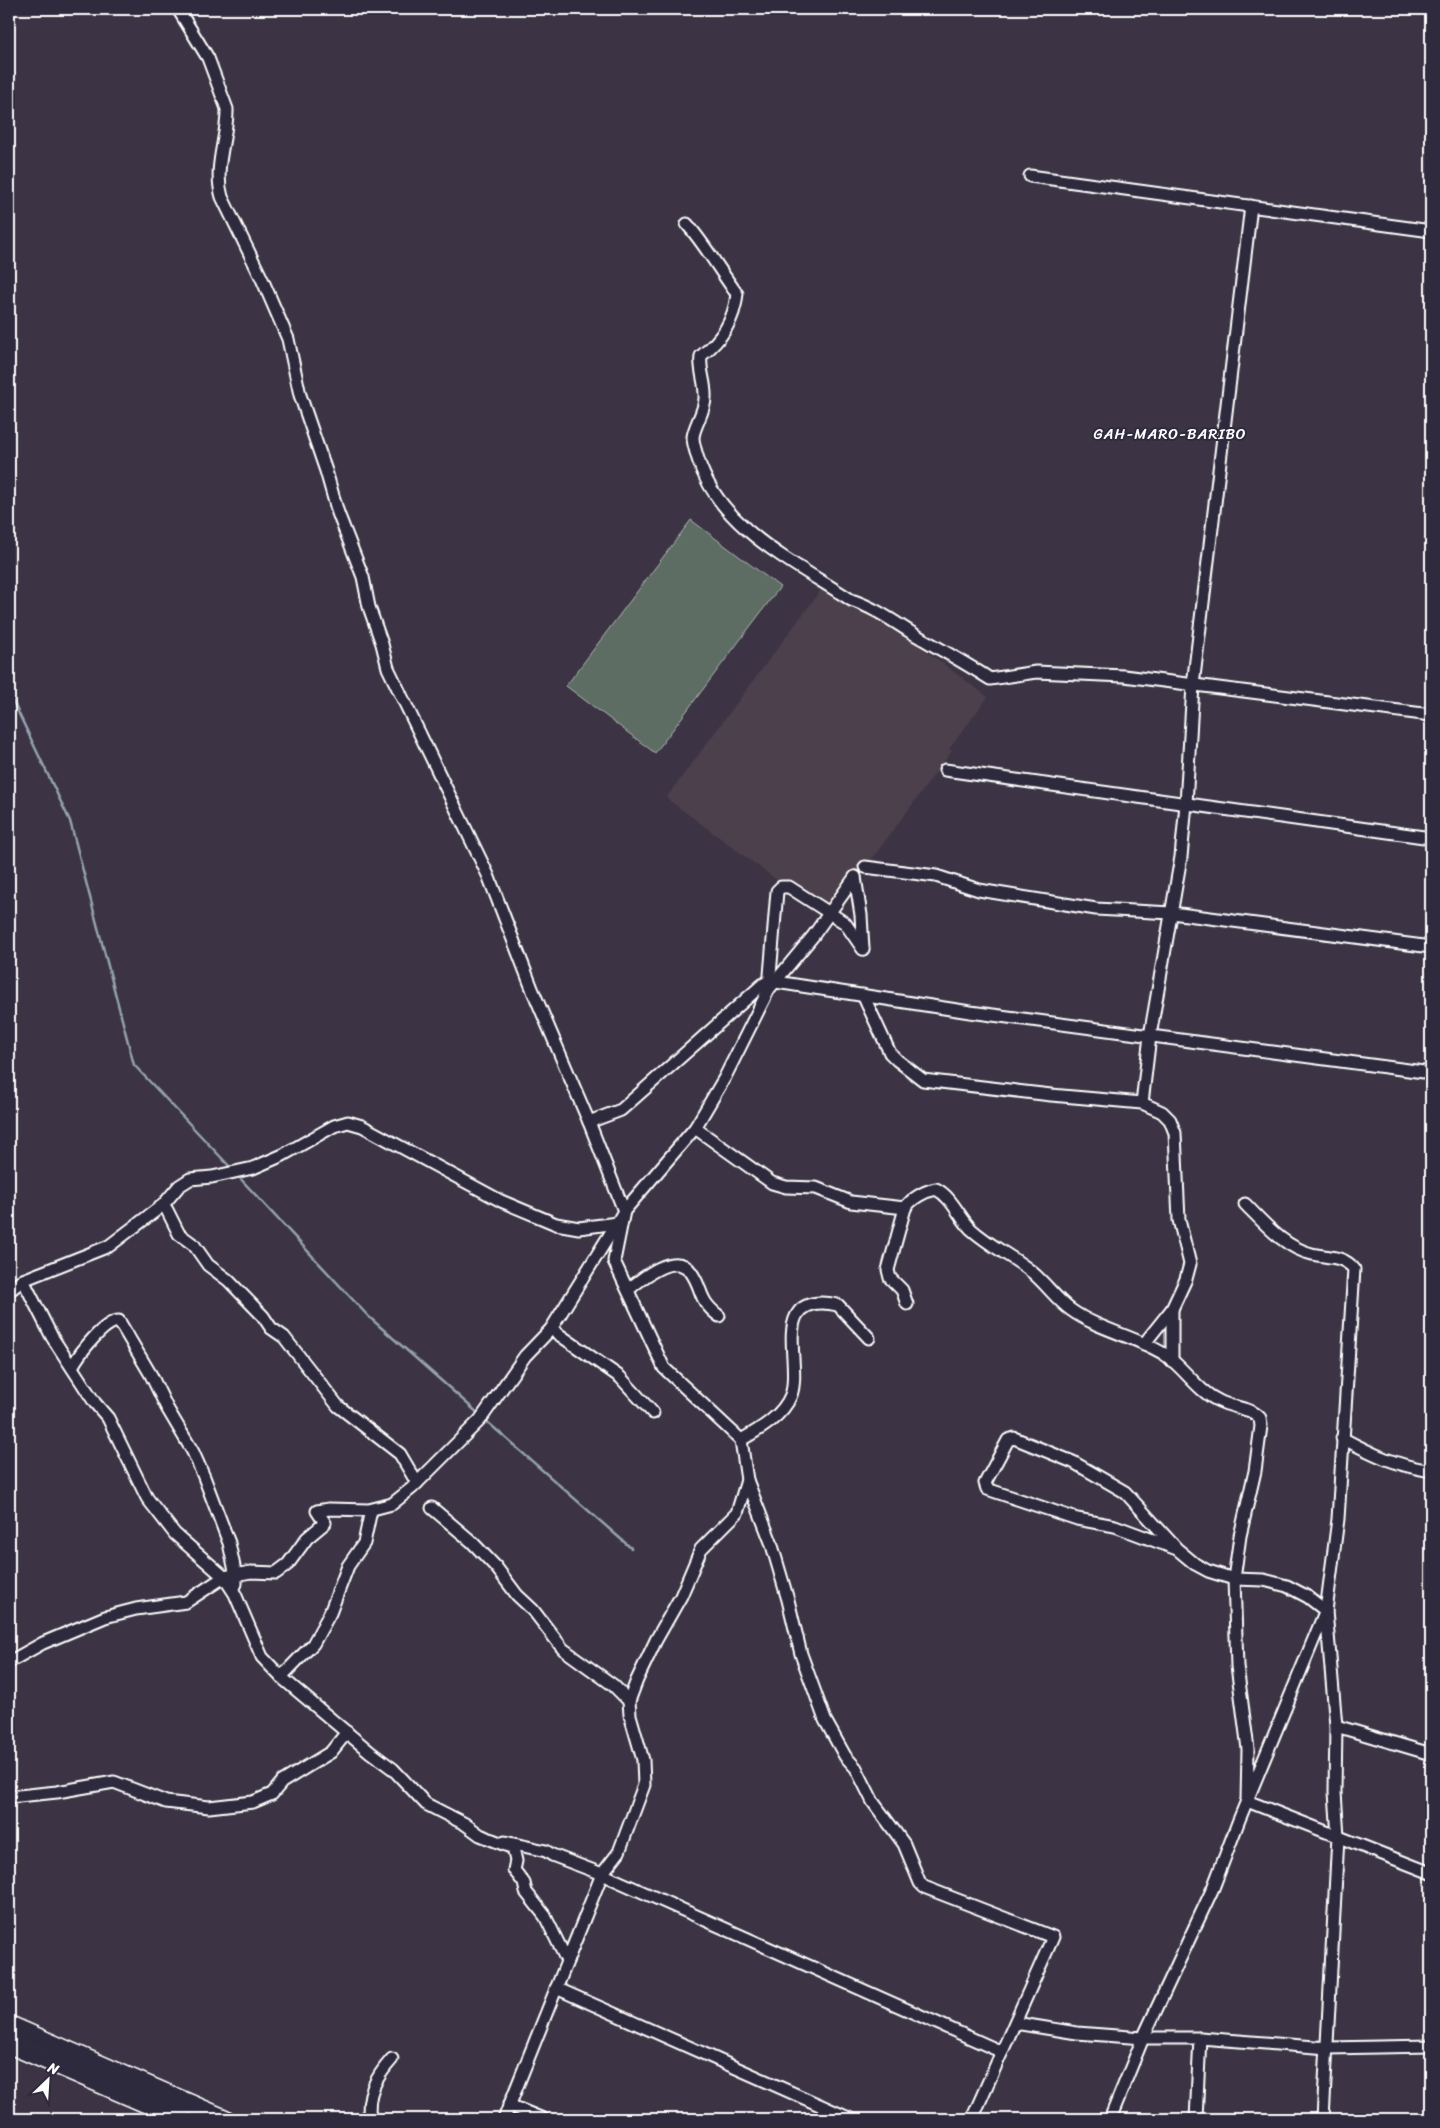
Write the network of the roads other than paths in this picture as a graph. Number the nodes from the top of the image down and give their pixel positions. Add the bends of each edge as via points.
1 (178, 9) edge
2 (1030, 176) dead end
3 (1251, 206) junction
4 (688, 224) dead end
5 (1431, 231) edge
6 (1193, 685) junction
7 (1431, 715) edge
8 (945, 770) dead end
9 (1186, 804) junction
10 (1431, 838) edge
11 (865, 867) dead end
12 (829, 913) junction
13 (1172, 913) junction
14 (1431, 947) edge
15 (771, 984) junction
16 (863, 995) junction
17 (1150, 1036) junction
18 (1431, 1073) edge
19 (1142, 1103) junction
20 (589, 1122) junction
21 (695, 1128) junction
22 (1245, 1204) dead end
23 (163, 1205) junction
24 (906, 1208) junction
25 (624, 1211) junction
26 (617, 1223) junction
27 (23, 1280) junction
28 (9, 1290) edge
29 (628, 1290) junction
30 (907, 1304) dead end
31 (1172, 1308) junction
32 (720, 1316) dead end
33 (551, 1329) junction
34 (869, 1338) dead end
35 (1144, 1344) junction
36 (1172, 1361) junction
37 (72, 1367) junction
38 (653, 1414) dead end
39 (1342, 1438) junction
40 (741, 1440) junction
41 (1431, 1471) edge
42 (747, 1480) junction
43 (417, 1483) junction
44 (432, 1508) dead end
45 (371, 1510) junction
46 (1177, 1549) junction
47 (236, 1576) junction
48 (224, 1577) junction
49 (1234, 1579) junction
50 (235, 1594) junction
51 (1326, 1611) junction
52 (9, 1662) edge
53 (281, 1677) junction
54 (629, 1701) junction
55 (1336, 1726) junction
56 (347, 1732) junction
57 (1431, 1754) edge
58 (9, 1797) edge
59 (1247, 1801) junction
60 (480, 1835) junction
61 (1338, 1837) junction
62 (1431, 1873) edge
63 (602, 1874) junction
64 (567, 1962) junction
65 (556, 1988) junction
66 (1015, 2023) junction
67 (9, 2025) edge
68 (1143, 2038) junction
69 (1200, 2038) junction
70 (9, 2044) edge
71 (1431, 2046) edge
72 (1328, 2048) junction
73 (1002, 2052) junction
74 (392, 2059) dead end
75 (509, 2105) junction
76 (182, 2119) edge
77 (225, 2119) edge
78 (370, 2119) edge
79 (504, 2119) edge
80 (543, 2119) edge
81 (850, 2119) edge
82 (972, 2119) edge
83 (1110, 2119) edge
84 (1196, 2119) edge
85 (1323, 2119) edge

1 - 20 street via 208,58 227,109 220,158 222,197 288,339 300,395 338,513 363,577 388,668 488,875
2 - 3 street
3 - 5 street
3 - 6 street
4 - 6 street via 737,294 735,311 727,327 701,356 705,400 693,436 702,470 714,495 728,512 751,532 851,600 862,603 990,679 1036,672 1124,676
6 - 7 street
6 - 9 street
8 - 9 street
9 - 10 street
9 - 13 street
11 - 13 street via 936,876 979,890 1096,909
12 - 12 street via 855,877 862,915 863,949 845,923
12 - 15 street
12 - 15 street via 789,887 781,887 777,891
13 - 14 street
13 - 17 street
15 - 16 street
15 - 20 street via 621,1110
15 - 21 street via 725,1077
16 - 17 street
16 - 19 street via 890,1053 923,1080
17 - 18 street
17 - 19 street
19 - 31 street via 1162,1112 1170,1120 1175,1133 1179,1220 1190,1264
20 - 25 street
21 - 24 street via 772,1183 816,1188 851,1202
21 - 25 street
22 - 39 street via 1288,1244 1314,1255 1342,1259 1354,1270
23 - 26 street via 179,1186 190,1179 253,1168 334,1126 348,1122 362,1126 501,1200 556,1224 580,1228
23 - 27 street via 109,1246
23 - 43 street via 179,1234 194,1245 208,1265 228,1280 271,1328 284,1337 338,1406 400,1454
24 - 30 street via 888,1270
24 - 35 street via 910,1201 930,1190 942,1192 972,1229 1034,1274 1071,1310
25 - 26 street
25 - 29 street via 614,1260
26 - 33 street
27 - 28 street
27 - 37 street via 52,1337
29 - 32 street via 647,1274 677,1263 690,1271 702,1299
29 - 40 street via 664,1368
31 - 35 street
31 - 36 street
33 - 38 street via 620,1377
33 - 43 street via 525,1356 480,1420
34 - 40 street via 838,1305 802,1308 792,1332 793,1388 790,1397 782,1410 762,1428
35 - 36 street
36 - 49 street via 1218,1401 1248,1410 1260,1418 1255,1471
37 - 47 street via 107,1325 115,1321 121,1324 193,1452 224,1528
37 - 48 street via 108,1418 148,1498 175,1534
39 - 41 street via 1379,1458
39 - 51 street via 1338,1519
40 - 42 street
42 - 54 street via 737,1513 701,1549
42 - 66 street via 771,1542 801,1654 826,1720 873,1802 904,1844 920,1883 982,1911 1053,1937
43 - 45 street via 392,1504
44 - 54 street via 496,1567 563,1648
45 - 47 street via 317,1511 325,1523 307,1538 288,1564 276,1573 251,1572
45 - 53 street via 364,1543 348,1566 330,1613 313,1644
46 - 46 street via 1115,1526 1077,1519 987,1489 985,1483 1008,1440 1014,1438 1074,1462 1125,1492
46 - 49 street via 1201,1568
47 - 48 street
47 - 50 street
48 - 50 street
48 - 52 street via 186,1602 136,1609 105,1618 43,1643
49 - 51 street via 1264,1580 1287,1586
49 - 59 street via 1237,1666 1248,1750
50 - 53 street via 262,1657
51 - 55 street
51 - 59 street
53 - 56 street
54 - 63 street via 643,1760 644,1785 619,1852
55 - 57 street
55 - 61 street
56 - 58 street via 330,1752 282,1782 272,1794 252,1802 209,1807 166,1802 114,1782
56 - 60 street via 393,1769 426,1804
59 - 61 street
59 - 68 street via 1213,1888
60 - 63 street via 540,1849
60 - 64 street via 512,1848 516,1861 514,1870 549,1924
61 - 62 street
61 - 72 street
63 - 64 street
63 - 73 street
64 - 65 street
65 - 75 street
65 - 81 street
66 - 68 street via 1077,2033
66 - 73 street
67 - 77 main road
68 - 69 street
68 - 83 street
69 - 72 street
69 - 84 street
70 - 76 main road
71 - 72 street
72 - 85 street
73 - 82 street
74 - 78 street via 375,2082 368,2108
75 - 79 street
75 - 80 street

